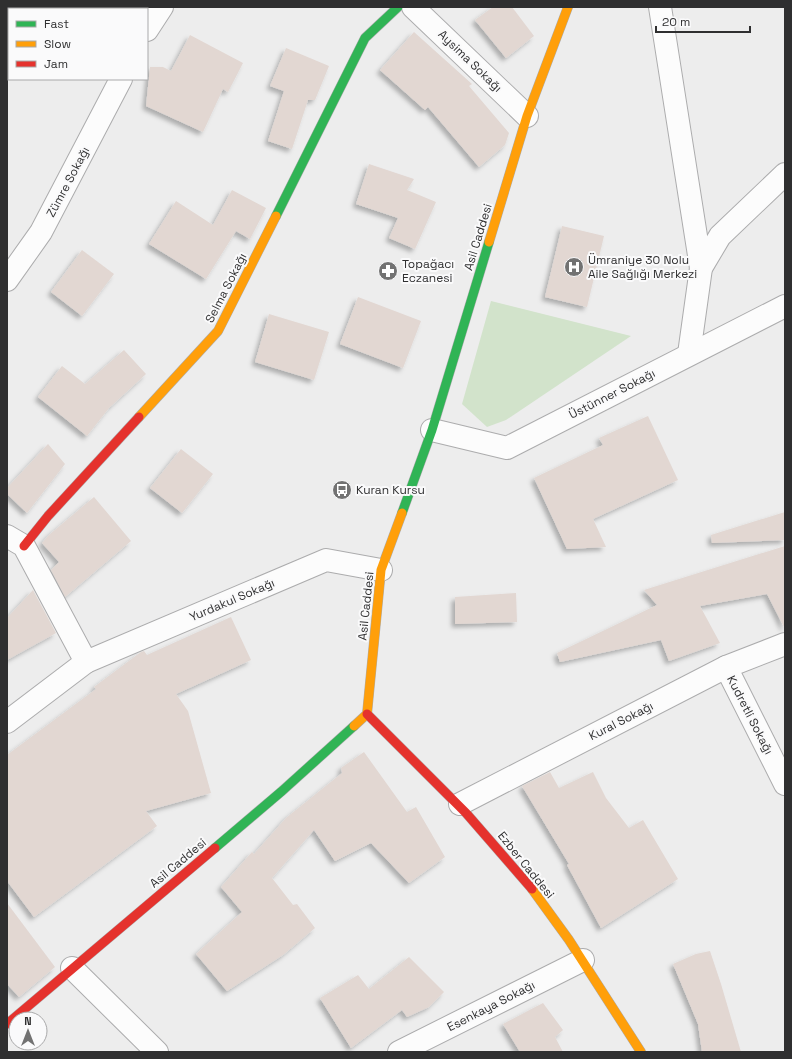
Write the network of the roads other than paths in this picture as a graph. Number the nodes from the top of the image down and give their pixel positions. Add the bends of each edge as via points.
1 (162, 7) edge
2 (398, 7) edge
3 (413, 7) edge
4 (568, 7) edge
5 (660, 7) edge
6 (148, 28) edge
7 (120, 80) edge
8 (527, 116) junction
9 (785, 174) edge
10 (701, 268) junction
11 (7, 280) edge
12 (785, 306) edge
13 (689, 354) junction
14 (432, 430) junction
15 (15, 541) edge
16 (381, 570) junction
17 (785, 644) edge
18 (86, 662) junction
19 (726, 668) junction
20 (367, 714) junction
21 (7, 722) edge
22 (785, 784) edge
23 (460, 804) junction
24 (583, 960) junction
25 (72, 968) junction
26 (7, 1024) edge
27 (157, 1052) edge
28 (399, 1052) edge
29 (641, 1052) edge

1 - 6 street
2 - 15 street, Selma Sokağı via 365,38 218,331 48,516
3 - 8 street, Aysima Sokağı
4 - 8 street, Asil Caddesi
5 - 10 street
7 - 11 street, Zümre Sokağı via 41,232
8 - 14 street, Asil Caddesi
9 - 10 street via 720,236
10 - 13 street
12 - 13 street, Üstünner Sokağı
13 - 14 street, Üstünner Sokağı via 508,448
14 - 16 street, Asil Caddesi
15 - 18 street
16 - 18 street, Yurdakul Sokağı via 326,560
16 - 20 street, Asil Caddesi
17 - 19 street, Kural Sokağı
18 - 21 street, Yurdakul Sokağı
19 - 22 street, Kudretli Sokağı
19 - 23 street, Kural Sokağı
20 - 23 street, Ezber Caddesi
20 - 25 street, Asil Caddesi via 282,791
23 - 24 street, Ezber Caddesi via 522,877
24 - 28 street, Esenkaya Sokağı
24 - 29 street, Ezber Caddesi
25 - 26 street, Asil Caddesi
25 - 27 street

